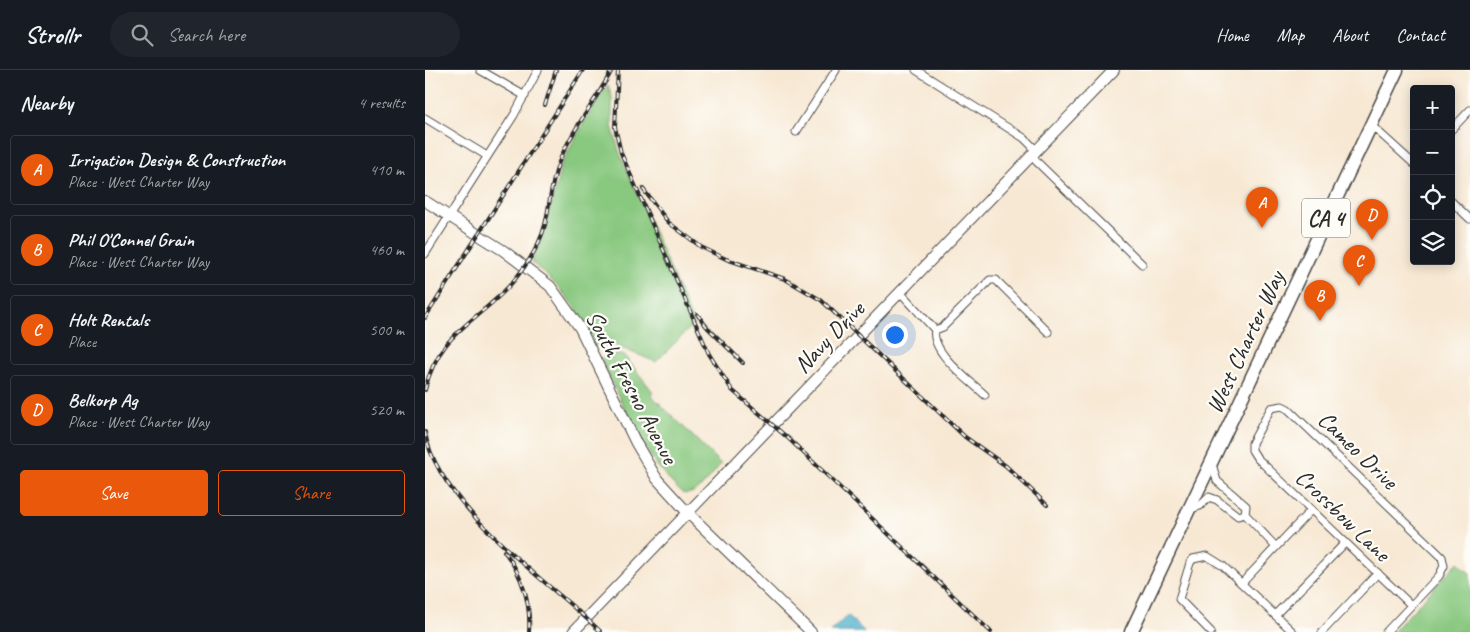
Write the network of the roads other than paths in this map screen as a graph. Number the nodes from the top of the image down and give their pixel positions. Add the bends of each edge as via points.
1 (480, 70) edge
2 (538, 70) edge
3 (836, 70) edge
4 (915, 70) edge
5 (1114, 70) edge
6 (1397, 70) edge
7 (525, 96) junction
8 (1470, 110) edge
9 (425, 118) edge
10 (1371, 125) junction
11 (1455, 126) edge
12 (796, 132) dead end
13 (1033, 154) junction
14 (487, 156) junction
15 (1410, 160) edge
16 (425, 201) edge
17 (1455, 205) edge
18 (450, 216) junction
19 (1470, 219) edge
20 (425, 254) edge
21 (1142, 264) dead end
22 (900, 292) junction
23 (935, 330) junction
24 (1048, 332) dead end
25 (985, 395) dead end
26 (1252, 450) joint
27 (1212, 464) junction
28 (1191, 509) junction
29 (1311, 510) junction
30 (688, 513) junction
31 (1245, 514) junction
32 (1345, 543) junction
33 (1276, 547) junction
34 (1378, 573) junction
35 (1242, 583) junction
36 (1411, 605) junction
37 (1275, 615) junction
38 (573, 632) edge
39 (811, 632) edge
40 (1131, 632) edge
41 (1211, 632) edge
42 (1293, 632) edge
43 (1322, 632) edge
44 (1385, 632) edge

1 - 7 street
2 - 7 street
3 - 12 street
4 - 13 street via 1024,138 1033,147
5 - 13 street, Navy Drive
6 - 10 highway, West Charter Way / CA 4
7 - 14 street
8 - 11 street
9 - 14 street
10 - 15 street
10 - 27 highway, West Charter Way / CA 4
13 - 21 street via 1036,162
13 - 22 street, Navy Drive
14 - 18 street
16 - 18 street, South Fresno Avenue
17 - 19 street
18 - 20 street
18 - 30 street, South Fresno Avenue via 525,266 550,286 565,304 642,456 657,479
22 - 23 street
22 - 30 street, Navy Drive
23 - 24 street via 990,280 996,280
23 - 25 street via 934,340 940,352
26 - 29 street, Crossbow Lane
26 - 36 street, Cameo Drive via 1251,443 1267,412 1277,406 1288,409 1442,557 1444,566 1439,576
27 - 28 highway, West Charter Way / CA 4
27 - 31 street via 1217,481 1246,506
28 - 31 street via 1209,497 1238,516
28 - 40 highway, West Charter Way / CA 4
29 - 32 street, Crossbow Lane
29 - 33 street
30 - 38 street, Navy Drive
30 - 39 street, South Fresno Avenue
31 - 33 street
32 - 34 street, Crossbow Lane
32 - 37 street
33 - 35 street
34 - 36 street, Crossbow Lane
34 - 43 street
35 - 37 street
35 - 41 street via 1215,559 1207,556 1193,559 1190,563 1179,599
36 - 44 street
37 - 42 street

